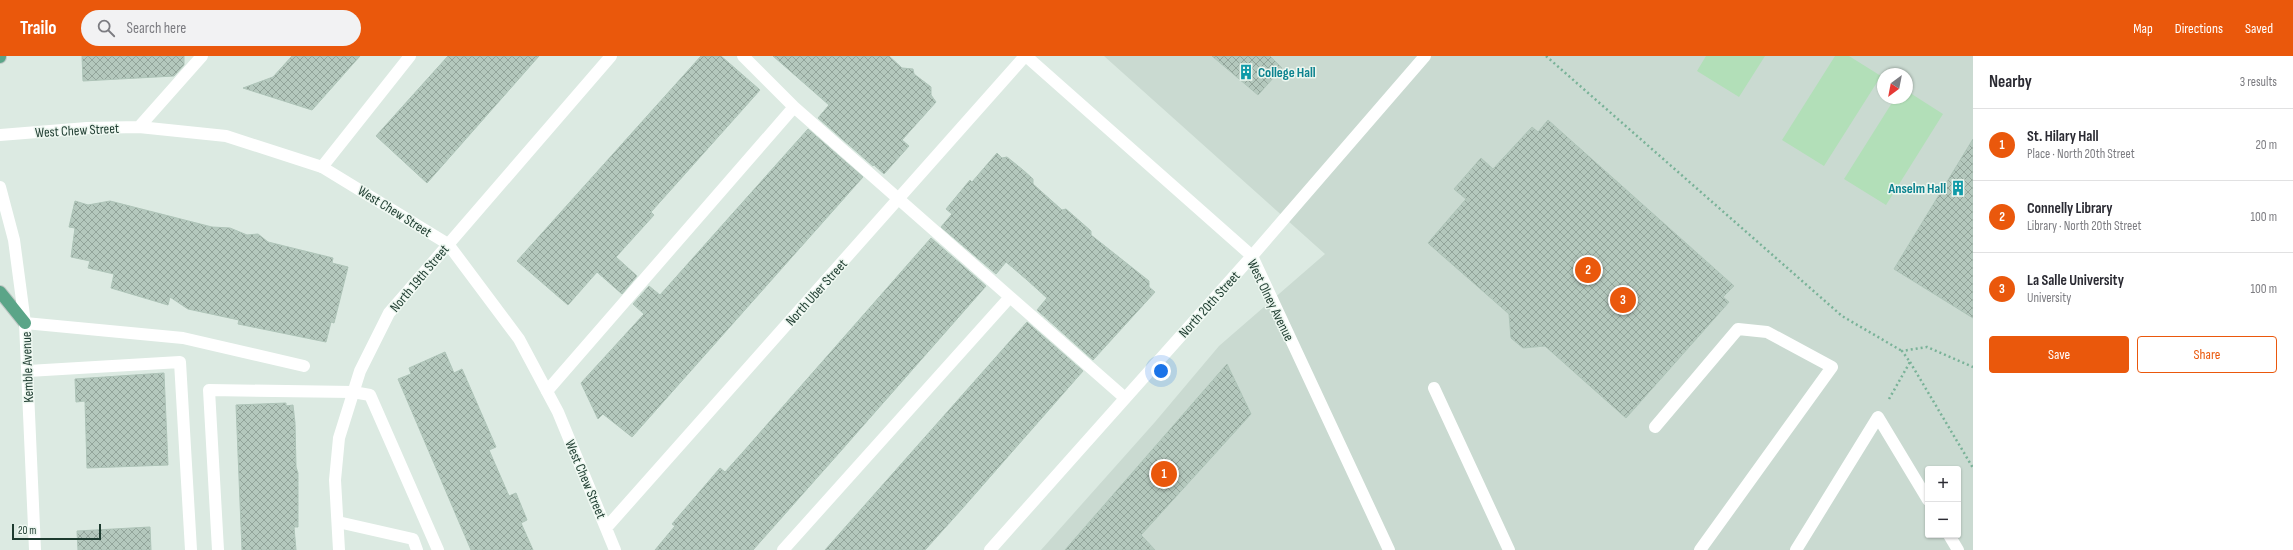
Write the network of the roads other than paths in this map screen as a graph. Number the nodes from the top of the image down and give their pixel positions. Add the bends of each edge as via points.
1 (202, 56) edge
2 (410, 56) edge
3 (611, 56) edge
4 (743, 56) edge
5 (1026, 56) edge
6 (1425, 56) edge
7 (794, 107) junction
8 (139, 127) junction
9 (0, 135) edge
10 (322, 167) junction
11 (0, 187) edge
12 (900, 198) junction
13 (448, 244) junction
14 (1252, 256) junction
15 (0, 292) edge
16 (1010, 297) junction
17 (26, 323) junction
18 (304, 366) dead end
19 (28, 371) junction
20 (1434, 388) dead end
21 (546, 391) junction
22 (353, 392) junction
23 (1125, 398) junction
24 (1655, 427) dead end
25 (1925, 495) edge
26 (338, 522) junction
27 (606, 528) junction
28 (1951, 538) edge
29 (35, 550) edge
30 (191, 550) edge
31 (218, 550) edge
32 (339, 550) edge
33 (417, 550) edge
34 (438, 550) edge
35 (615, 550) edge
36 (783, 550) edge
37 (990, 550) edge
38 (1390, 550) edge
39 (1509, 550) edge
40 (1700, 550) edge
41 (1796, 550) edge
42 (1958, 550) edge

1 - 8 street
2 - 10 street
3 - 13 street, North 19th Street
4 - 7 street
5 - 12 street, North Uber Street
5 - 14 street, West Olney Avenue
6 - 14 street, North 20th Street
7 - 12 street
7 - 21 street
8 - 9 street, West Chew Street
8 - 10 street, West Chew Street via 226,136
10 - 13 street, West Chew Street
11 - 17 street, Kemble Avenue via 14,240
12 - 16 street
12 - 27 street, North Uber Street
13 - 21 street, West Chew Street via 519,339
13 - 22 street, North 19th Street via 389,312 360,370
14 - 23 street, North 20th Street
14 - 38 street, West Olney Avenue
15 - 17 main road
16 - 23 street
16 - 36 street
17 - 18 street via 183,338
17 - 19 street, Kemble Avenue
19 - 29 street, Kemble Avenue
19 - 30 street via 180,362
20 - 39 street
21 - 27 street, West Chew Street via 558,412
22 - 26 street, North 19th Street via 339,438 335,480
22 - 31 street via 209,390
22 - 34 street via 370,395
23 - 37 street, North 20th Street
24 - 40 street via 1738,329 1767,332 1832,367
25 - 41 street via 1878,417
26 - 32 street, North 19th Street
26 - 33 street via 413,539
27 - 35 street, West Chew Street
28 - 42 street

